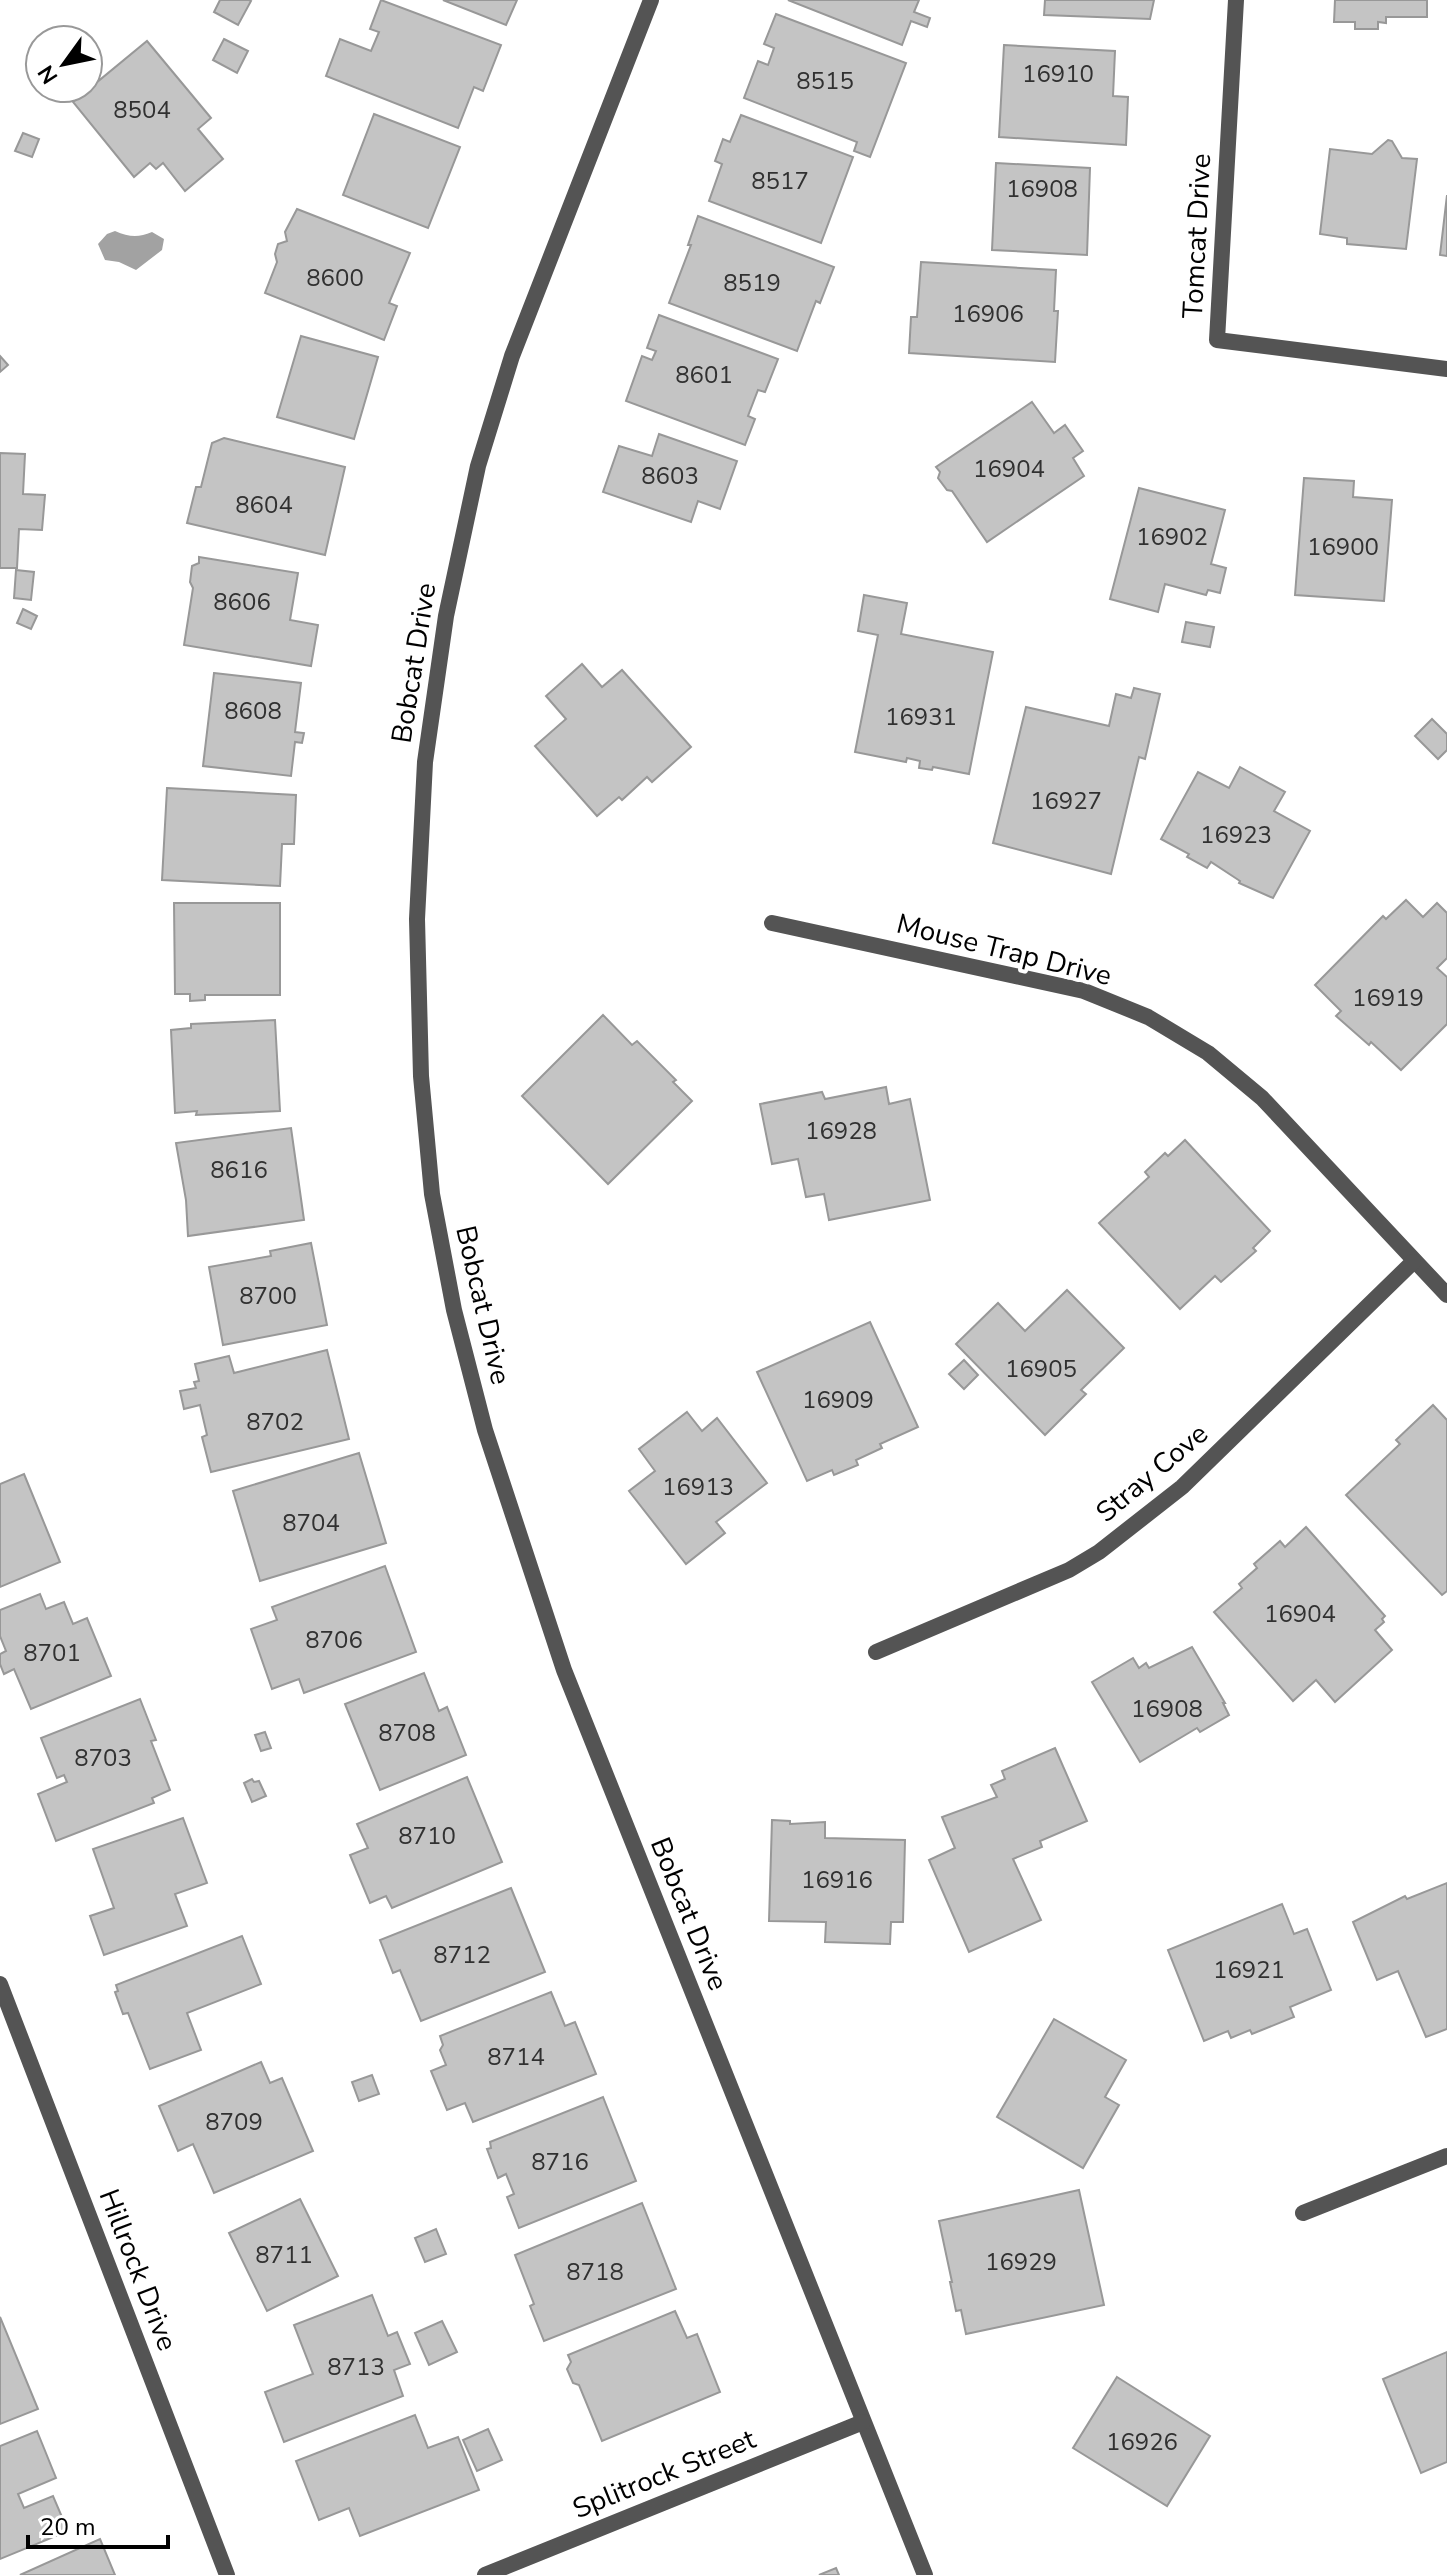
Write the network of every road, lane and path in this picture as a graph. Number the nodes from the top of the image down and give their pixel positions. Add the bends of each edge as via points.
1 (651, 0) edge
2 (1236, 0) edge
3 (1447, 369) edge
4 (772, 923) dead end
5 (1413, 1262) junction
6 (1447, 1295) edge
7 (876, 1652) dead end
8 (0, 1984) edge
9 (1447, 2156) edge
10 (1303, 2213) dead end
11 (863, 2422) junction
12 (227, 2575) edge
13 (485, 2575) edge
14 (925, 2575) edge

1 - 11 street, Bobcat Drive via 512,356 478,466 455,571 425,762 417,919 421,1076 432,1194 485,1430 564,1670
2 - 3 street, Tomcat Drive via 1217,340
4 - 5 street, Mouse Trap Drive via 1084,991 1148,1017 1208,1053 1262,1098
5 - 6 street, Mouse Trap Drive
5 - 7 street, Stray Cove via 1182,1487 1099,1552 1069,1570
8 - 12 street, Hillrock Drive
9 - 10 street
11 - 13 street, Splitrock Street
11 - 14 street, Bobcat Drive

